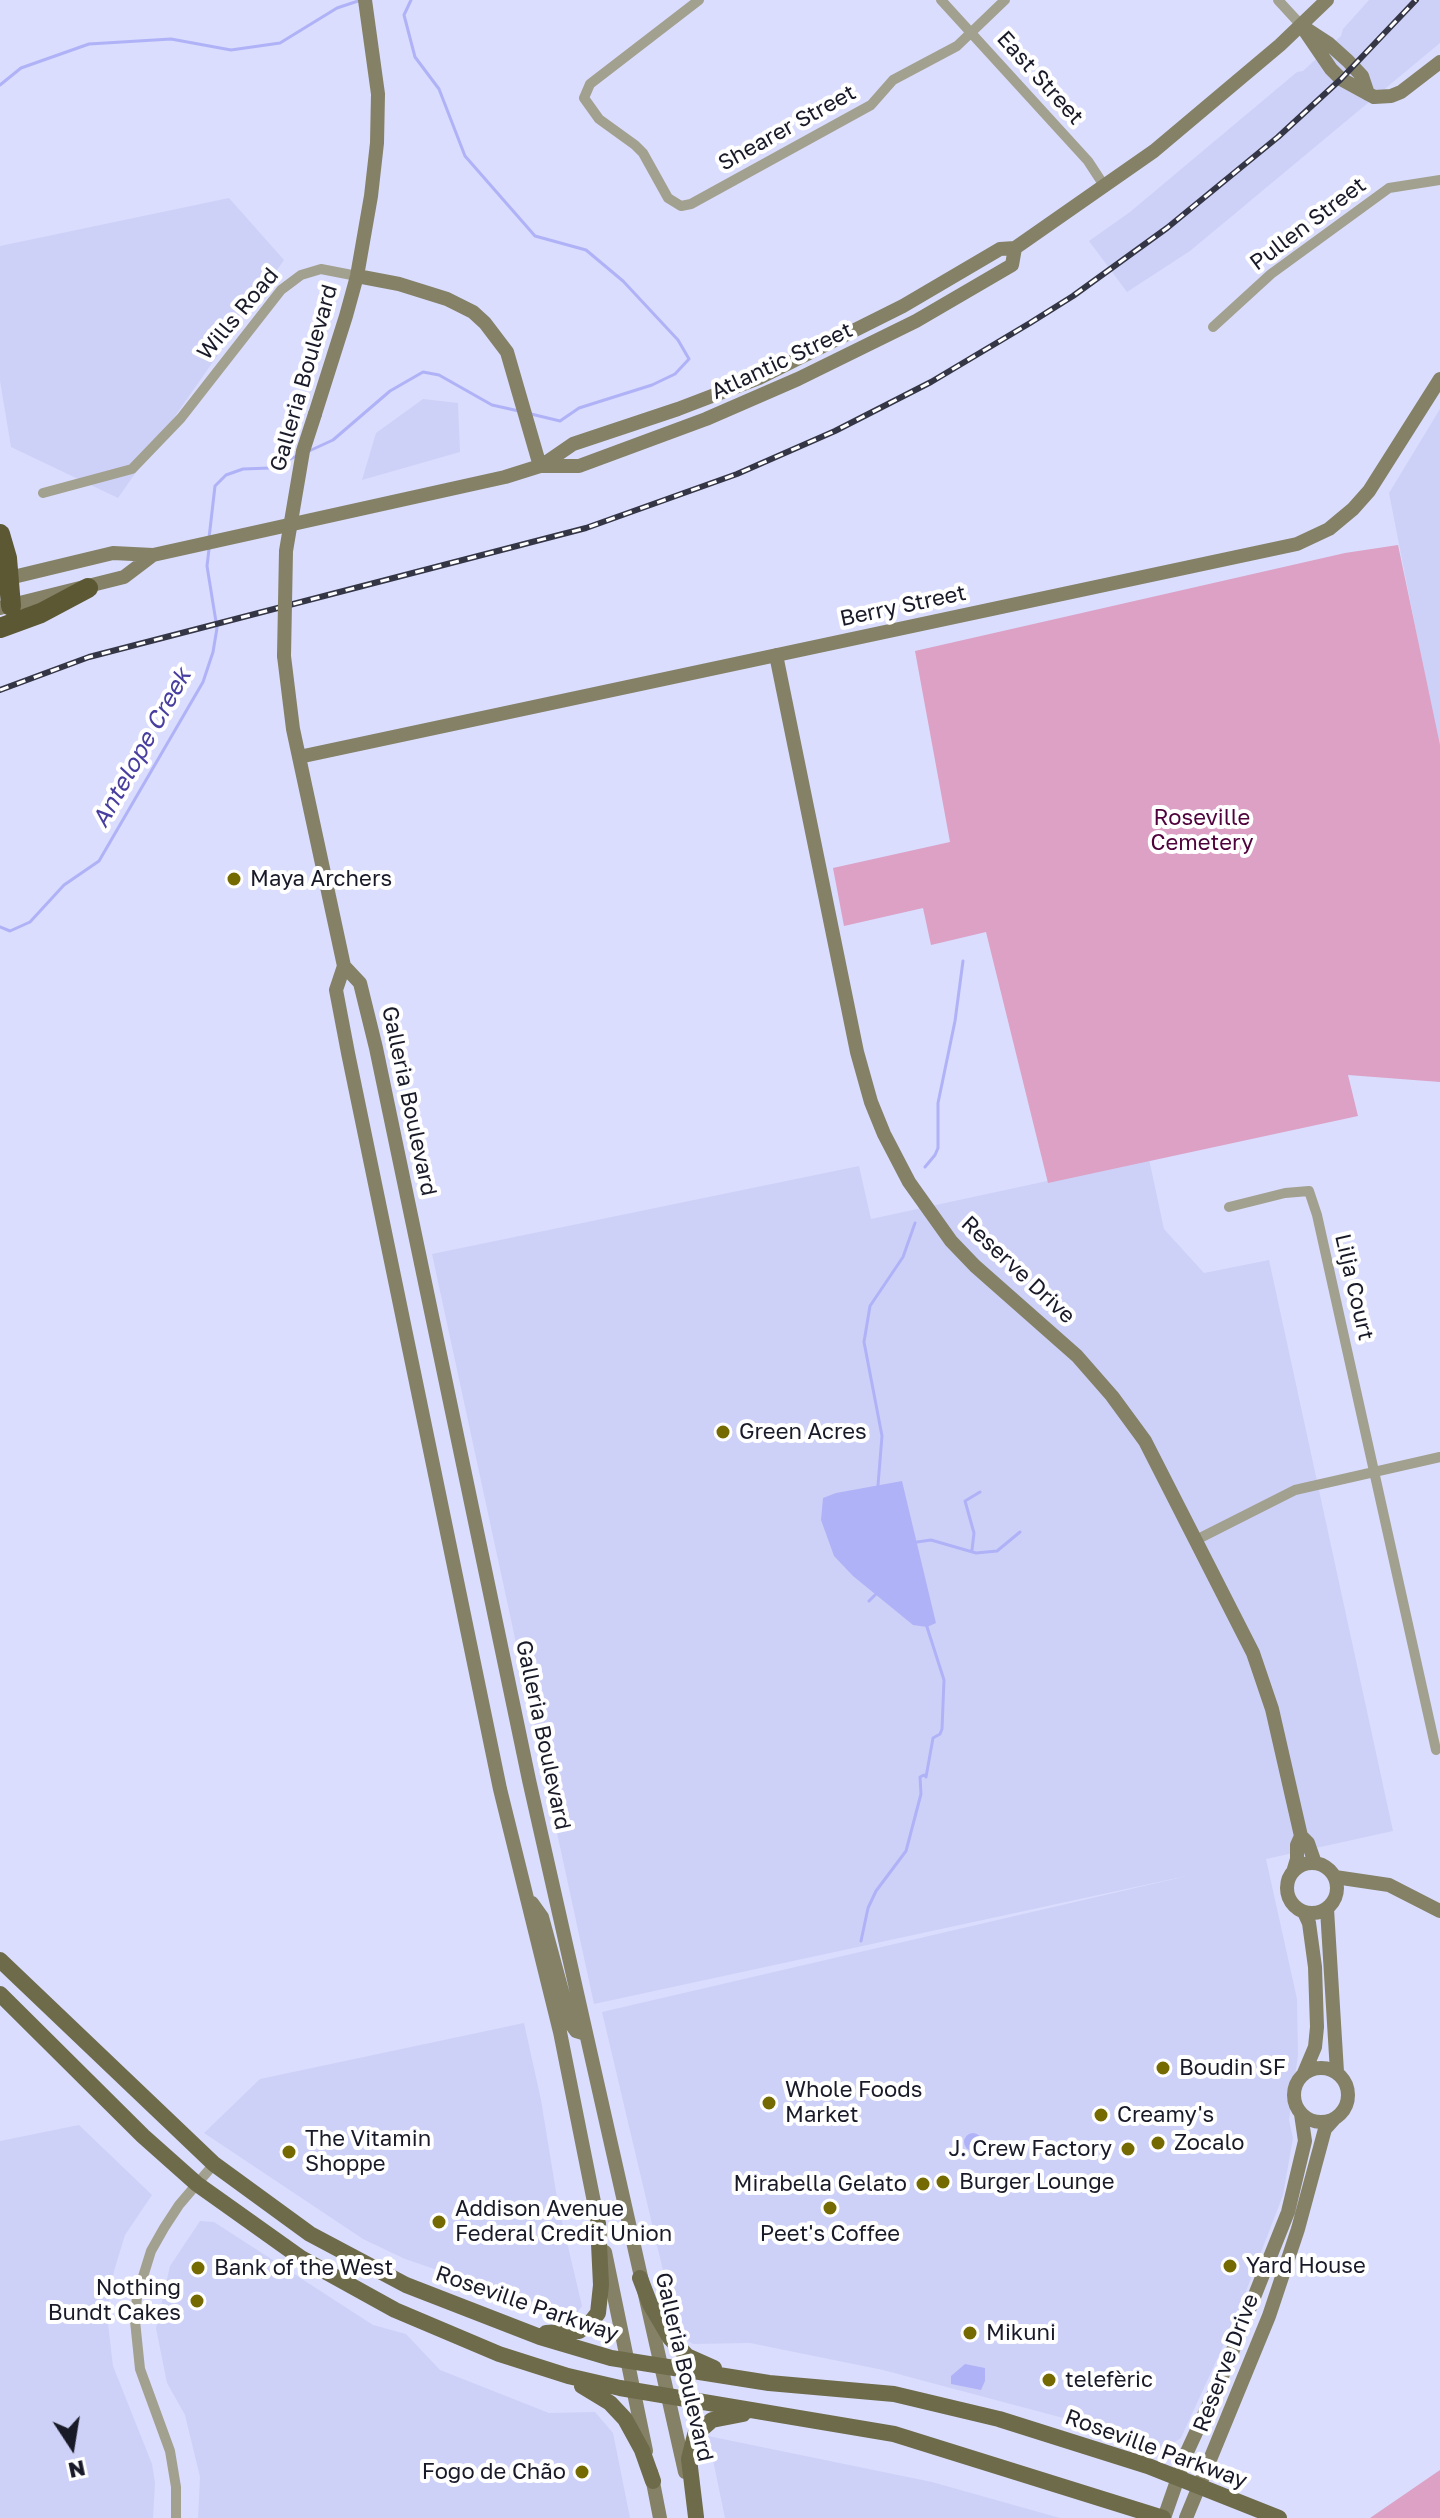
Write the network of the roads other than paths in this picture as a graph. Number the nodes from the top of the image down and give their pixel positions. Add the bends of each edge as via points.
1 (365, 0) edge
2 (699, 0) edge
3 (941, 0) edge
4 (1005, 0) edge
5 (1278, 0) edge
6 (1327, 0) edge
7 (1301, 25) junction
8 (972, 31) junction
9 (1440, 62) edge
10 (1440, 180) edge
11 (1105, 187) junction
12 (1015, 248) junction
13 (357, 276) junction
14 (903, 306) junction
15 (1213, 327) dead end
16 (1440, 379) edge
17 (785, 385) junction
18 (540, 466) junction
19 (43, 493) dead end
20 (0, 534) edge
21 (153, 555) junction
22 (4, 579) edge
23 (88, 588) junction
24 (5, 607) edge
25 (0, 628) edge
26 (776, 655) junction
27 (299, 757) junction
28 (344, 966) junction
29 (1229, 1207) dead end
30 (1440, 1457) edge
31 (1375, 1472) junction
32 (1196, 1540) junction
33 (1436, 1750) dead end
34 (1301, 1836) junction
35 (1315, 1863) junction
36 (1293, 1872) junction
37 (1336, 1884) junction
38 (526, 1896) junction
39 (1327, 1909) junction
40 (1440, 1911) edge
41 (1304, 1912) junction
42 (0, 1960) edge
43 (0, 1994) edge
44 (586, 2034) junction
45 (1337, 2072) junction
46 (1304, 2073) junction
47 (1301, 2114) junction
48 (1334, 2119) junction
49 (214, 2164) junction
50 (197, 2184) junction
51 (598, 2223) junction
52 (640, 2278) junction
53 (507, 2325) junction
54 (627, 2362) junction
55 (661, 2367) junction
56 (540, 2368) junction
57 (769, 2383) junction
58 (634, 2391) junction
59 (668, 2397) junction
60 (804, 2418) junction
61 (1178, 2478) junction
62 (653, 2481) junction
63 (1200, 2486) junction
64 (1118, 2502) junction
65 (696, 2517) edge
66 (176, 2518) edge
67 (660, 2518) edge
68 (1142, 2518) edge
69 (1164, 2518) edge
70 (1186, 2518) edge
71 (1279, 2518) edge

1 - 13 main road, Galleria Boulevard via 378,94 377,143
2 - 8 street, Shearer Street via 590,84 584,98 599,119 635,145 668,198 681,206 871,105 893,80 957,46
3 - 8 street, East Street
4 - 8 street, Shearer Street
5 - 7 street
6 - 7 main road, Atlantic Street
7 - 9 main road via 1341,79 1382,98 1401,92
7 - 11 main road, Atlantic Street via 1201,113
8 - 11 street, East Street
10 - 15 street, Pullen Street via 1389,188 1271,274
11 - 12 main road, Atlantic Street
12 - 14 main road, Atlantic Street via 1000,249
12 - 17 main road, Atlantic Street via 1012,265 916,321
13 - 18 main road, Wills Road via 447,299 473,312 498,337
13 - 19 street, Wills Road via 321,269 301,275 281,290 181,418 132,469
13 - 27 main road, Galleria Boulevard, bridge via 303,451 286,551 284,656
14 - 17 main road via 893,323 796,371
14 - 18 main road, Atlantic Street via 759,378 573,444
16 - 26 main road, Berry Street via 1369,491 1329,529 1297,544
17 - 18 main road, Atlantic Street via 579,466
18 - 21 main road, Atlantic Street
20 - 22 highway via 7,558
21 - 22 main road, Atlantic Street via 113,553
21 - 23 main road, Atlantic Street via 124,577
22 - 24 highway
23 - 24 main road, Atlantic Street
23 - 25 highway
26 - 27 main road, Berry Street
26 - 32 main road, Reserve Drive via 857,1052 892,1152 957,1247 1053,1333 1124,1411
27 - 28 main road, Galleria Boulevard
28 - 38 main road, Galleria Boulevard via 336,990
28 - 44 main road, Galleria Boulevard via 360,983 376,1048
29 - 31 street, Lilja Court via 1309,1191
30 - 31 street
31 - 32 street via 1295,1490
31 - 33 street
32 - 34 main road, Reserve Drive via 1263,1680
34 - 35 main road, Reserve Drive
34 - 36 main road, Reserve Drive
35 - 36 main road
35 - 37 main road via 1323,1865
36 - 41 main road via 1287,1895
37 - 39 main road
37 - 40 main road via 1389,1885
38 - 44 main road via 542,1917 572,2026
38 - 51 main road, Galleria Boulevard via 567,2062
39 - 41 main road
39 - 45 main road
41 - 46 main road via 1315,1967 1317,2027
42 - 49 main road, Roseville Parkway
43 - 50 main road
44 - 52 main road, Galleria Boulevard
45 - 46 main road via 1320,2067
45 - 48 main road via 1348,2097
46 - 47 main road via 1293,2093
47 - 48 main road via 1317,2122
47 - 61 main road, Reserve Drive via 1305,2141 1288,2212
48 - 63 main road, Reserve Drive via 1325,2129 1269,2316
49 - 50 street
49 - 53 main road, Roseville Parkway via 334,2248 406,2285
50 - 56 main road via 301,2258 379,2302
50 - 66 street via 151,2251 135,2321 142,2381 174,2470
51 - 53 main road via 601,2301 594,2319 566,2333
51 - 54 main road, Galleria Boulevard
52 - 55 main road, Galleria Boulevard
52 - 57 main road via 658,2319 687,2356
53 - 54 main road, Roseville Parkway
54 - 55 main road, Roseville Parkway
54 - 58 main road, Galleria Boulevard
55 - 57 main road, Roseville Parkway
55 - 59 main road, Galleria Boulevard
56 - 58 main road
56 - 62 main road via 603,2397 617,2410 634,2433
57 - 61 main road, Roseville Parkway via 894,2394 1040,2431
58 - 59 main road
58 - 62 main road, Galleria Boulevard
59 - 60 main road
59 - 65 main road, Galleria Boulevard
60 - 64 main road via 894,2434
60 - 65 main road via 743,2414 702,2426 689,2459
61 - 63 main road, Roseville Parkway
61 - 69 main road, Reserve Drive
62 - 67 main road, Galleria Boulevard
63 - 70 main road, Reserve Drive
63 - 71 main road, Roseville Parkway
64 - 68 main road
64 - 69 main road

